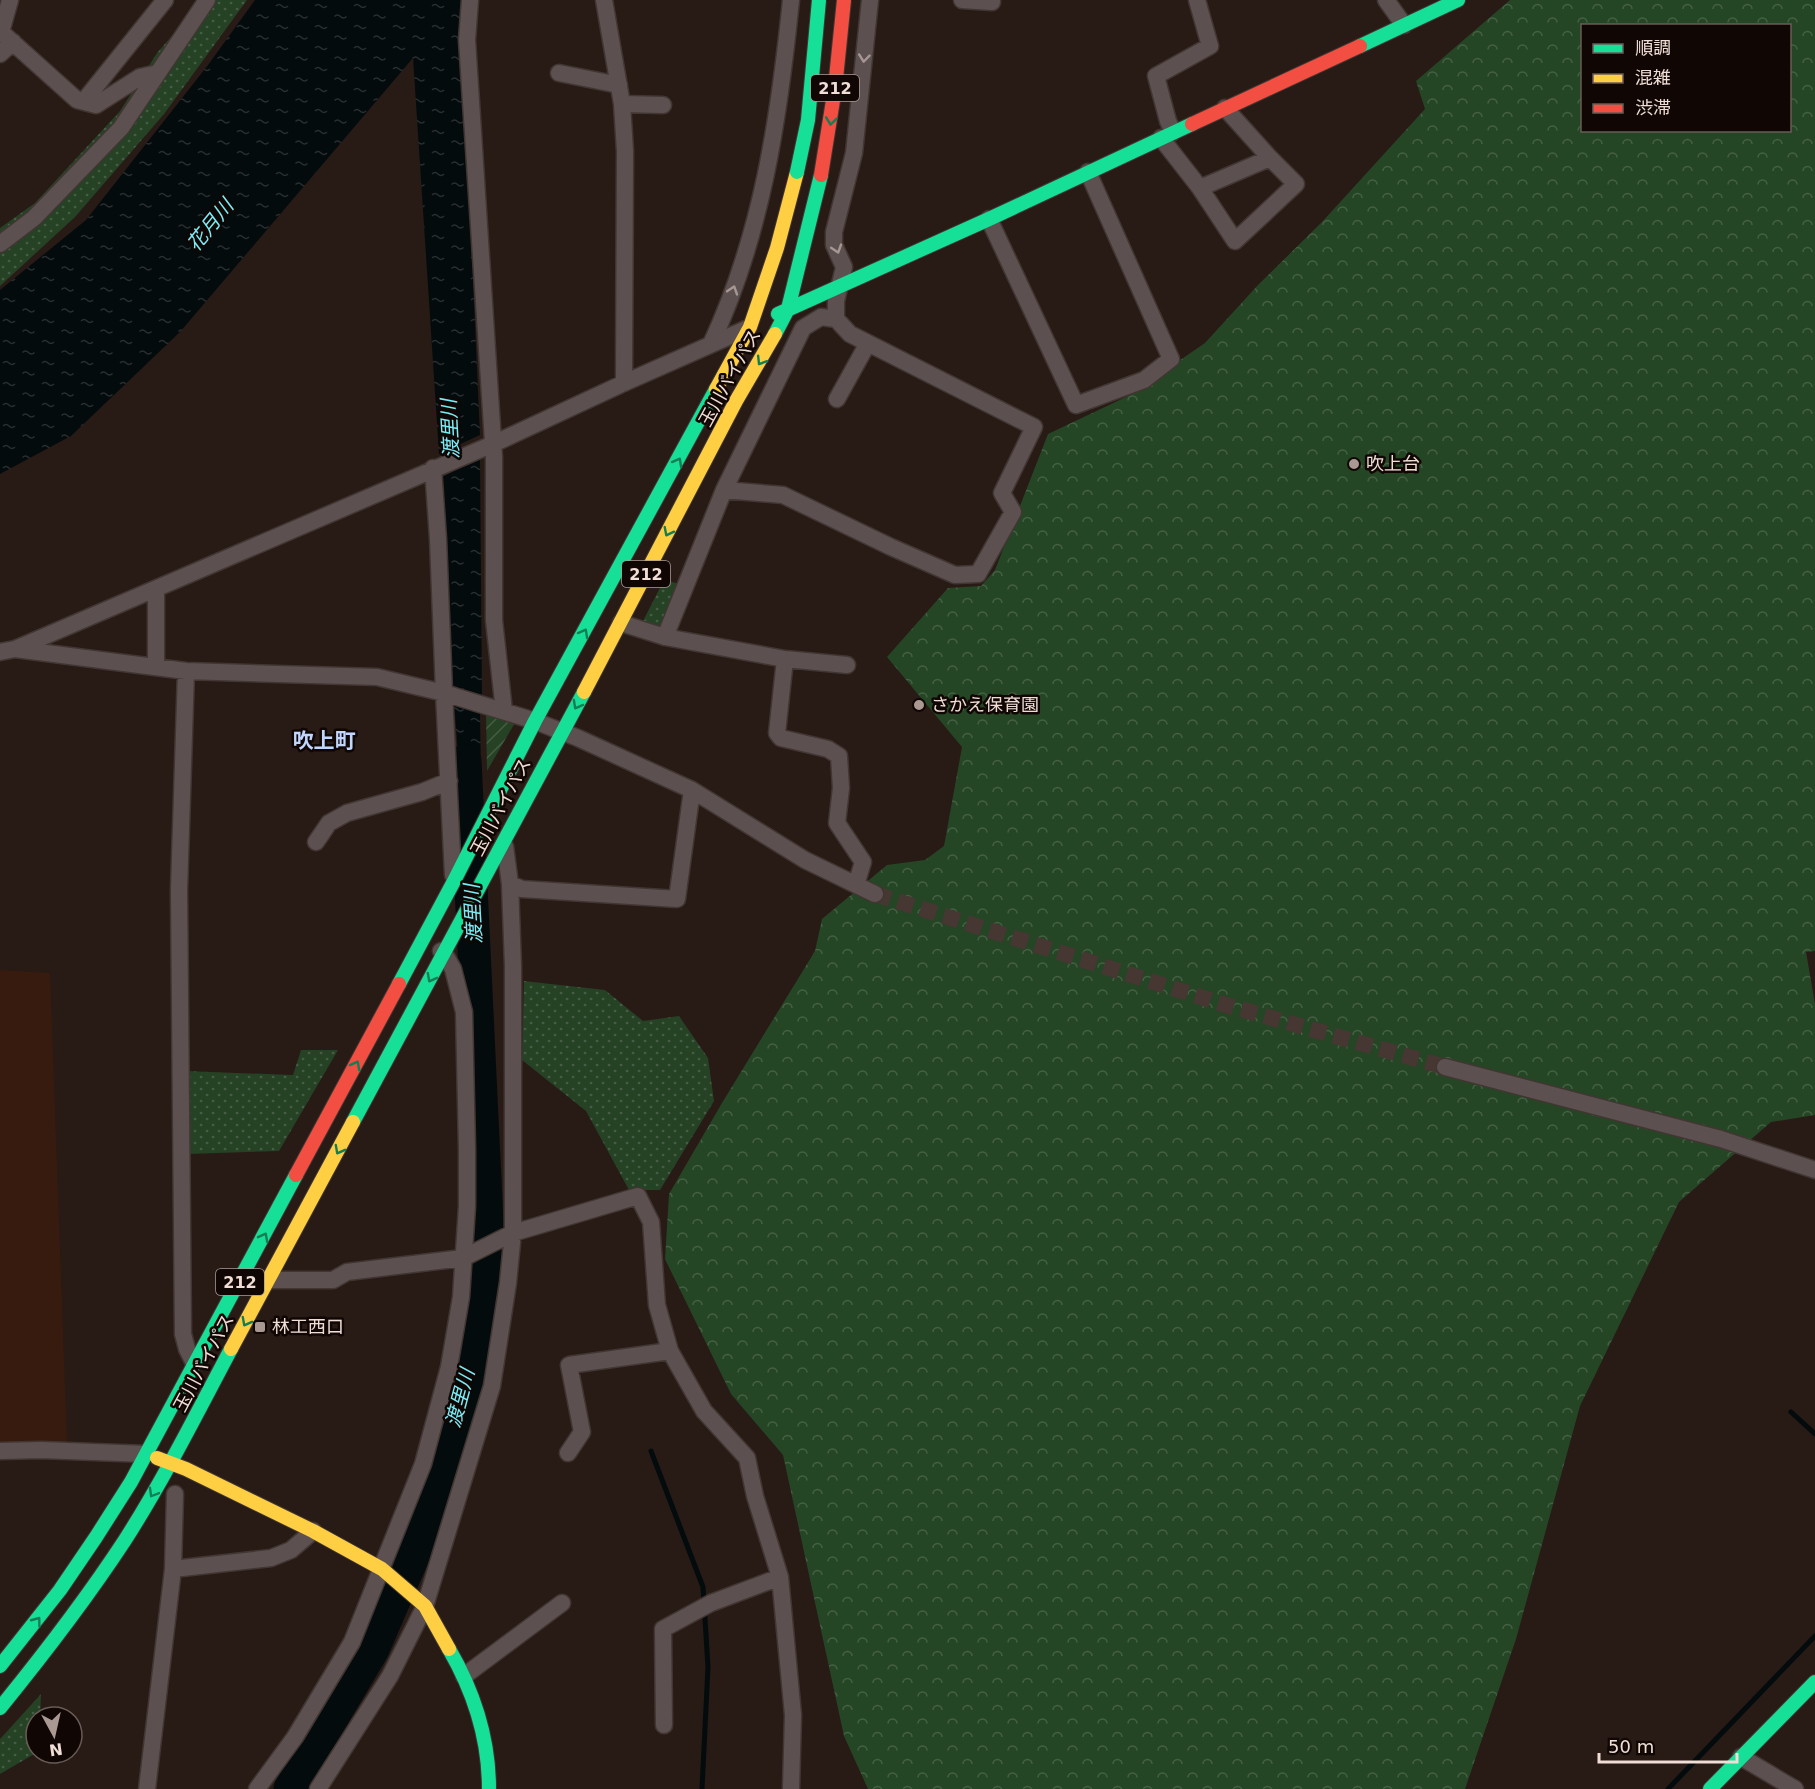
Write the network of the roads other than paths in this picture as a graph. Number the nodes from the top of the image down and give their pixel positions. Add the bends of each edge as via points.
1 (10, 0) edge
2 (165, 0) edge
3 (207, 0) edge
4 (470, 0) edge
5 (604, 0) edge
6 (791, 0) edge
7 (819, 0) edge
8 (844, 0) edge
9 (870, 0) edge
10 (962, 0) edge
11 (1197, 0) edge
12 (1386, 0) edge
13 (1458, 0) edge
14 (992, 2) dead end
15 (1404, 25) junction
16 (5, 35) edge
17 (0, 54) edge
18 (158, 73) junction
19 (559, 73) dead end
20 (619, 85) junction
21 (84, 102) junction
22 (622, 104) junction
23 (663, 105) dead end
24 (1225, 108) junction
25 (1167, 135) junction
26 (773, 140) junction
27 (854, 153) junction
28 (1270, 158) junction
29 (1088, 172) junction
30 (1200, 188) junction
31 (989, 219) junction
32 (0, 244) edge
33 (842, 284) junction
34 (788, 309) junction
35 (836, 319) junction
36 (750, 327) junction
37 (868, 343) junction
38 (711, 344) junction
39 (624, 383) junction
40 (837, 399) dead end
41 (486, 446) junction
42 (433, 468) junction
43 (724, 490) junction
44 (156, 589) junction
45 (621, 623) junction
46 (665, 637) junction
47 (8, 651) edge
48 (785, 659) junction
49 (847, 665) dead end
50 (156, 668) junction
51 (186, 671) junction
52 (444, 693) junction
53 (504, 711) junction
54 (535, 721) junction
55 (562, 732) junction
56 (449, 781) junction
57 (692, 790) junction
58 (504, 839) junction
59 (316, 842) dead end
60 (454, 881) junction
61 (510, 884) junction
62 (856, 885) junction
63 (875, 894) tunnel mouth
64 (421, 942) junction
65 (444, 953) junction
66 (1445, 1067) tunnel mouth
67 (1815, 1170) edge
68 (513, 1233) junction
69 (463, 1258) junction
70 (240, 1280) junction
71 (269, 1280) junction
72 (670, 1351) junction
73 (194, 1363) junction
74 (0, 1451) edge
75 (568, 1453) dead end
76 (147, 1454) junction
77 (170, 1462) junction
78 (175, 1494) dead end
79 (313, 1531) junction
80 (173, 1569) junction
81 (382, 1569) junction
82 (780, 1577) junction
83 (562, 1604) dead end
84 (425, 1606) junction
85 (0, 1666) edge
86 (464, 1676) junction
87 (1815, 1682) edge
88 (0, 1708) edge
89 (664, 1725) dead end
90 (1741, 1757) junction
91 (147, 1789) edge
92 (257, 1789) edge
93 (318, 1789) edge
94 (489, 1789) edge
95 (791, 1789) edge
96 (1710, 1789) edge
97 (1795, 1789) edge

1 - 16 street
2 - 21 street
3 - 18 street
4 - 41 street via 467,40
5 - 20 street
6 - 26 street
7 - 36 main road, 玉川バイパス / 212, bridge via 808,120 777,248
8 -> 34 main road, 玉川バイパス / 212, bridge via 822,175
9 -> 27 street
10 - 14 street
11 - 25 street via 1210,46 1156,76 1168,121
12 - 15 street
13 - 15 main road
15 - 24 main road
16 - 17 street
16 - 21 street via 77,100
18 - 21 street via 140,77 96,105
18 - 32 street via 121,128 34,218
19 - 20 street
20 - 22 street
22 - 23 street
22 - 39 street
24 - 25 main road
24 - 28 street
25 - 29 main road
25 - 30 street
26 - 27 street
38 -> 26 street via 746,249
27 -> 33 street via 834,232 834,245 844,267
28 - 30 street
28 - 30 street via 1296,184 1235,241
29 - 31 main road
29 - 31 street via 1171,359 1144,380 1076,405
31 - 33 main road
33 - 34 main road
33 - 35 street via 836,301
34 - 36 main road
34 -> 45 main road, 玉川バイパス / 212
35 - 37 street via 850,334
35 - 43 street via 821,317 803,328
36 - 38 street
54 -> 36 main road, 玉川バイパス / 212
37 - 40 street
37 - 43 street via 1034,427 1002,493 1013,512 978,574 955,575 783,495
38 - 39 street
39 - 41 street
41 - 42 street
41 - 53 street via 494,620
42 - 44 street
42 - 52 street
43 - 46 street
44 - 47 street
44 - 50 street
45 - 46 street
45 -> 55 main road, 玉川バイパス / 212
46 - 48 street
47 - 50 street
48 - 49 street
48 - 62 street via 777,733 781,738 828,748 839,756 837,823 863,862
50 - 51 street
51 - 52 street via 377,677
51 - 73 street via 179,890 183,1334
52 - 53 street
52 - 56 street
53 - 54 street
54 - 55 street
54 - 60 main road, 玉川バイパス / 212
55 - 57 street
55 - 58 main road, 玉川バイパス / 212
56 - 59 street via 347,813 329,823
56 - 60 street
57 - 61 street via 677,899 522,889
57 - 62 street via 805,860
58 - 61 street
58 - 65 main road, 玉川バイパス / 212
60 - 64 main road, 玉川バイパス / 212
61 - 68 street
62 - 63 street
64 - 65 street
70 -> 64 main road, 玉川バイパス / 212
65 - 69 street via 453,969 464,1012 467,1195
65 -> 71 main road, 玉川バイパス / 212
66 - 67 street via 1721,1139
68 - 69 street
68 - 72 street via 638,1196 651,1222 657,1305
68 - 84 street via 492,1386
69 - 71 street via 346,1272 333,1280
69 - 81 street via 461,1297 435,1422
70 - 71 street
70 - 73 main road, 玉川バイパス / 212
71 -> 77 main road, 玉川バイパス / 212
72 - 75 street via 569,1365 582,1432
72 - 82 street via 704,1411 747,1458
73 - 76 main road, 玉川バイパス / 212
74 - 76 street
76 - 77 main road
85 -> 76 main road, 玉川バイパス / 212 via 82,1561
77 - 79 main road
77 -> 88 main road, 玉川バイパス / 212 via 125,1540 45,1653
78 - 80 street
79 - 80 street via 291,1550 271,1558
79 - 81 main road
80 - 91 street
81 - 84 main road
81 - 92 street via 352,1642 295,1737
82 - 89 street via 705,1606 663,1629
82 - 95 street via 793,1715
83 - 86 street
84 - 86 main road
84 - 93 street via 390,1676
86 - 94 main road via 484,1734
87 - 90 main road
90 - 96 main road
90 - 97 street

